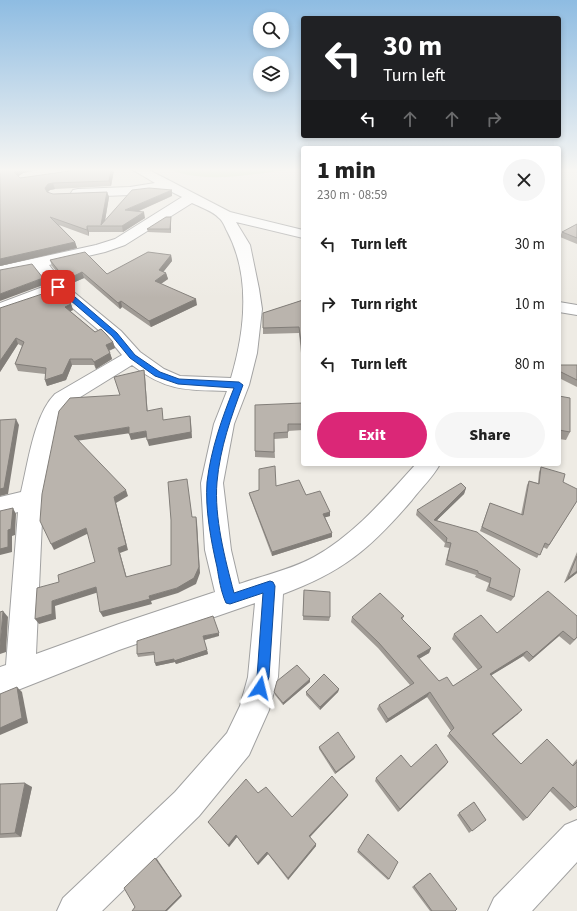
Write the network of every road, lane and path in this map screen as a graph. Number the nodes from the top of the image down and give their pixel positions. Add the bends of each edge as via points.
1 (167, 213) edge
2 (220, 213) edge
3 (225, 215) junction
4 (301, 234) edge
5 (39, 263) junction
6 (0, 271) edge
7 (58, 287) junction
8 (0, 309) edge
9 (133, 356) junction
10 (239, 385) junction
11 (427, 466) edge
12 (31, 499) junction
13 (0, 507) edge
14 (270, 586) junction
15 (230, 599) junction
16 (10, 679) edge
17 (577, 837) edge
18 (76, 911) edge
19 (507, 911) edge

1 - 5 street via 120,242
2 - 3 street
3 - 4 street
3 - 10 street via 242,245 252,289 253,309 248,353
5 - 6 street
5 - 7 street
7 - 8 street
7 - 9 street via 115,334
9 - 10 street via 157,374 178,382
9 - 12 street via 66,396 55,406 46,428
10 - 15 street via 224,424 212,483 218,550
11 - 14 street via 354,544 334,559
12 - 13 street
12 - 16 street
14 - 15 street
14 - 18 street via 263,677 254,710 238,744 187,804
15 - 16 street
17 - 19 street

